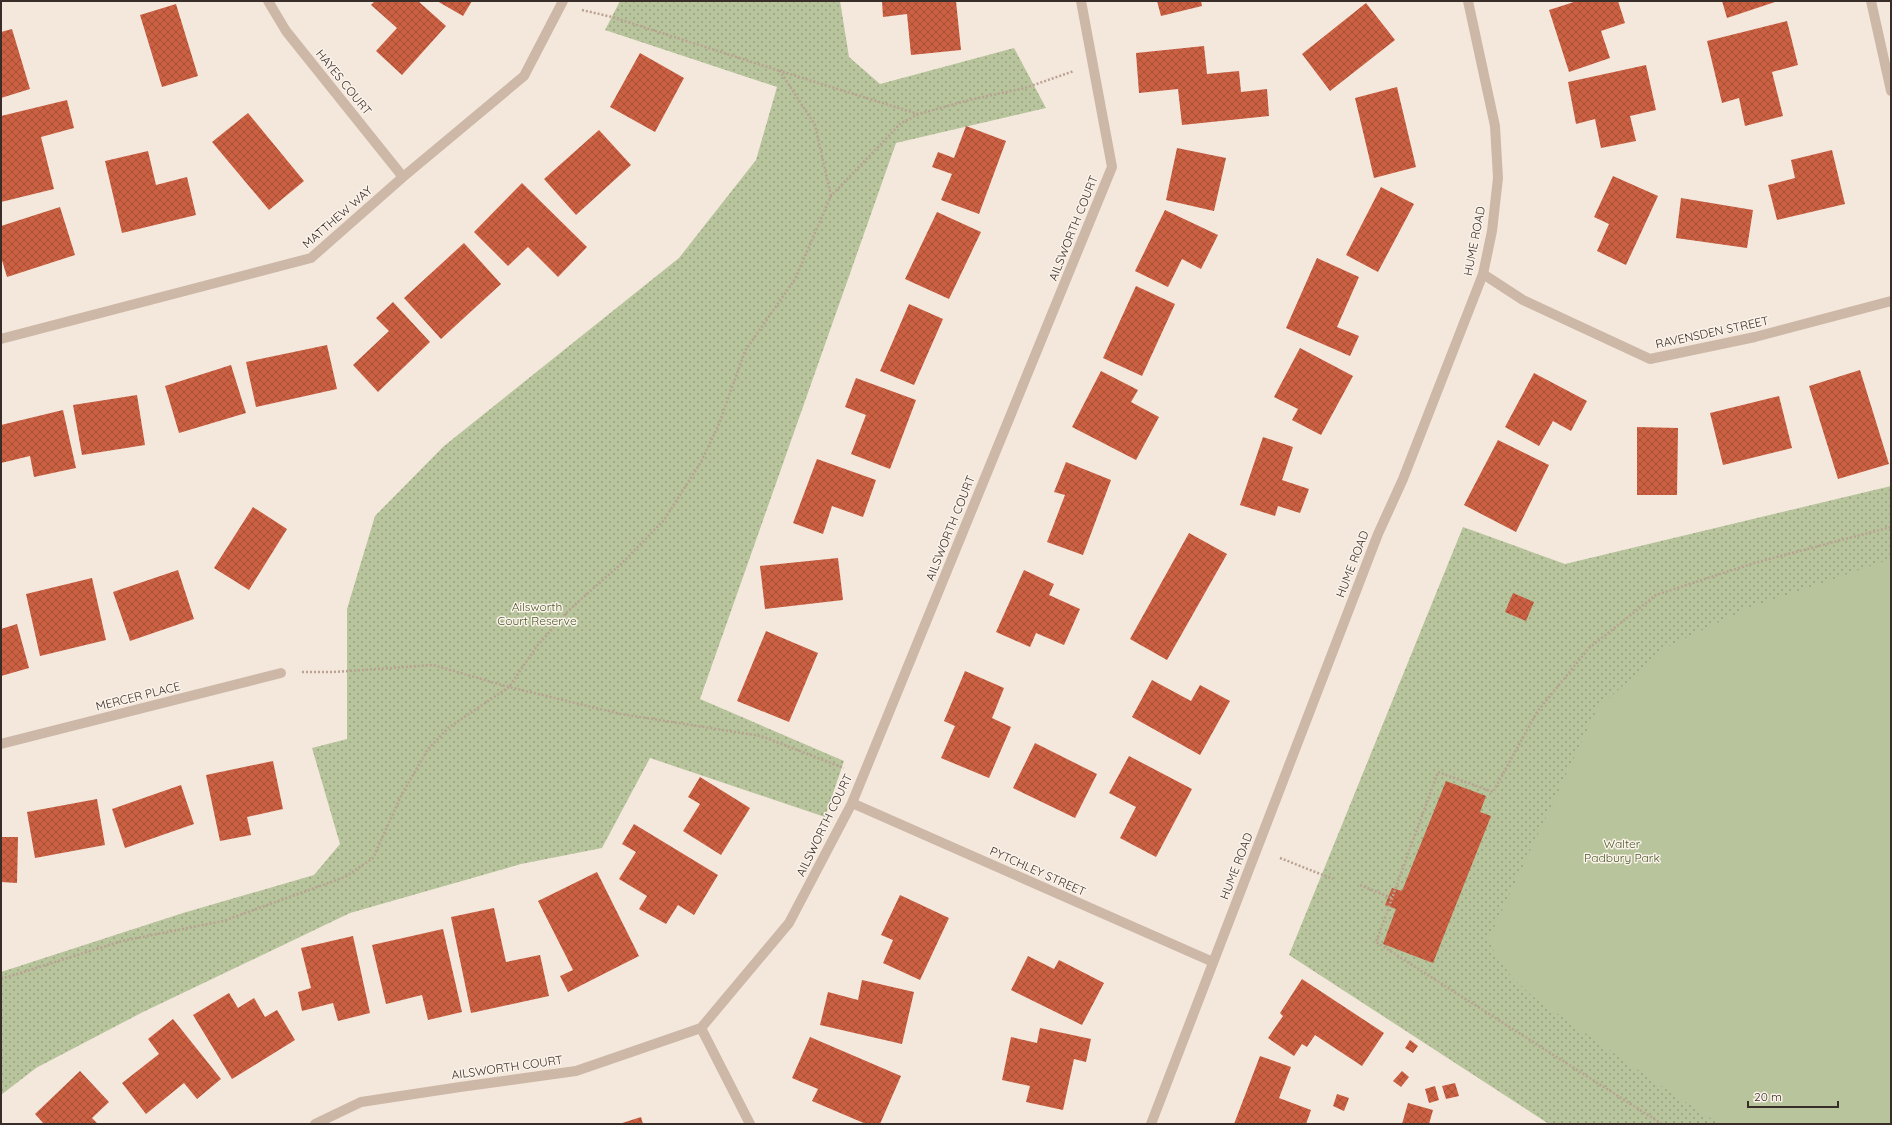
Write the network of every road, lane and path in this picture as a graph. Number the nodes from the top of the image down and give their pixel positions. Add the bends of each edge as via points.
1 (268, 1) edge
2 (1081, 1) edge
3 (1468, 1) edge
4 (1871, 1) edge
5 (563, 3) edge
6 (1093, 64) junction
7 (780, 71) junction
8 (1891, 91) edge
9 (919, 114) junction
10 (403, 177) junction
11 (831, 196) junction
12 (1483, 274) junction
13 (1891, 301) edge
14 (1, 339) edge
15 (1891, 527) edge
16 (281, 672) joint
17 (509, 687) junction
18 (1, 744) edge
19 (864, 774) junction
20 (852, 803) junction
21 (1280, 858) dead end
22 (1333, 879) dead end
23 (1360, 885) dead end
24 (1392, 898) junction
25 (1213, 962) junction
26 (1, 979) edge
27 (701, 1028) junction
28 (315, 1124) edge
29 (750, 1124) edge
30 (1151, 1124) edge
31 (1662, 1124) edge

1 - 10 street, HAYES COURT via 286,31
2 - 6 street, AILSWORTH COURT
3 - 12 street, HUME ROAD via 1495,126 1498,178 1492,231
4 - 8 street
5 - 7 path
5 - 10 street, MATTHEW WAY via 524,76
6 - 9 path via 1025,88
6 - 19 street, AILSWORTH COURT via 1112,167
7 - 9 path
7 - 11 path via 815,125
9 - 11 path via 901,123
10 - 14 street, MATTHEW WAY via 311,258
11 - 17 path via 795,279 745,352 720,424 702,462 668,513 622,563 570,609 537,646
12 - 13 street, RAVENSDEN STREET via 1523,300 1650,358 1755,337
12 - 25 street, HUME ROAD via 1403,479 1378,534
15 - 24 path via 1754,563 1656,595 1589,648 1537,712 1493,792 1438,772
16 - 17 path via 334,672 433,665
16 - 18 street, MERCER PLACE
17 - 19 path via 622,714 761,736
17 - 26 path via 448,728 428,749 402,794 373,858 345,878 223,921 122,941
19 - 20 street, AILSWORTH COURT
20 - 25 street, PYTCHLEY STREET
20 - 27 street, AILSWORTH COURT via 789,923
21 - 22 path
23 - 24 path
24 - 31 path via 1376,942
25 - 30 street, HUME ROAD
27 - 28 street, AILSWORTH COURT via 576,1071 361,1102
27 - 29 street

